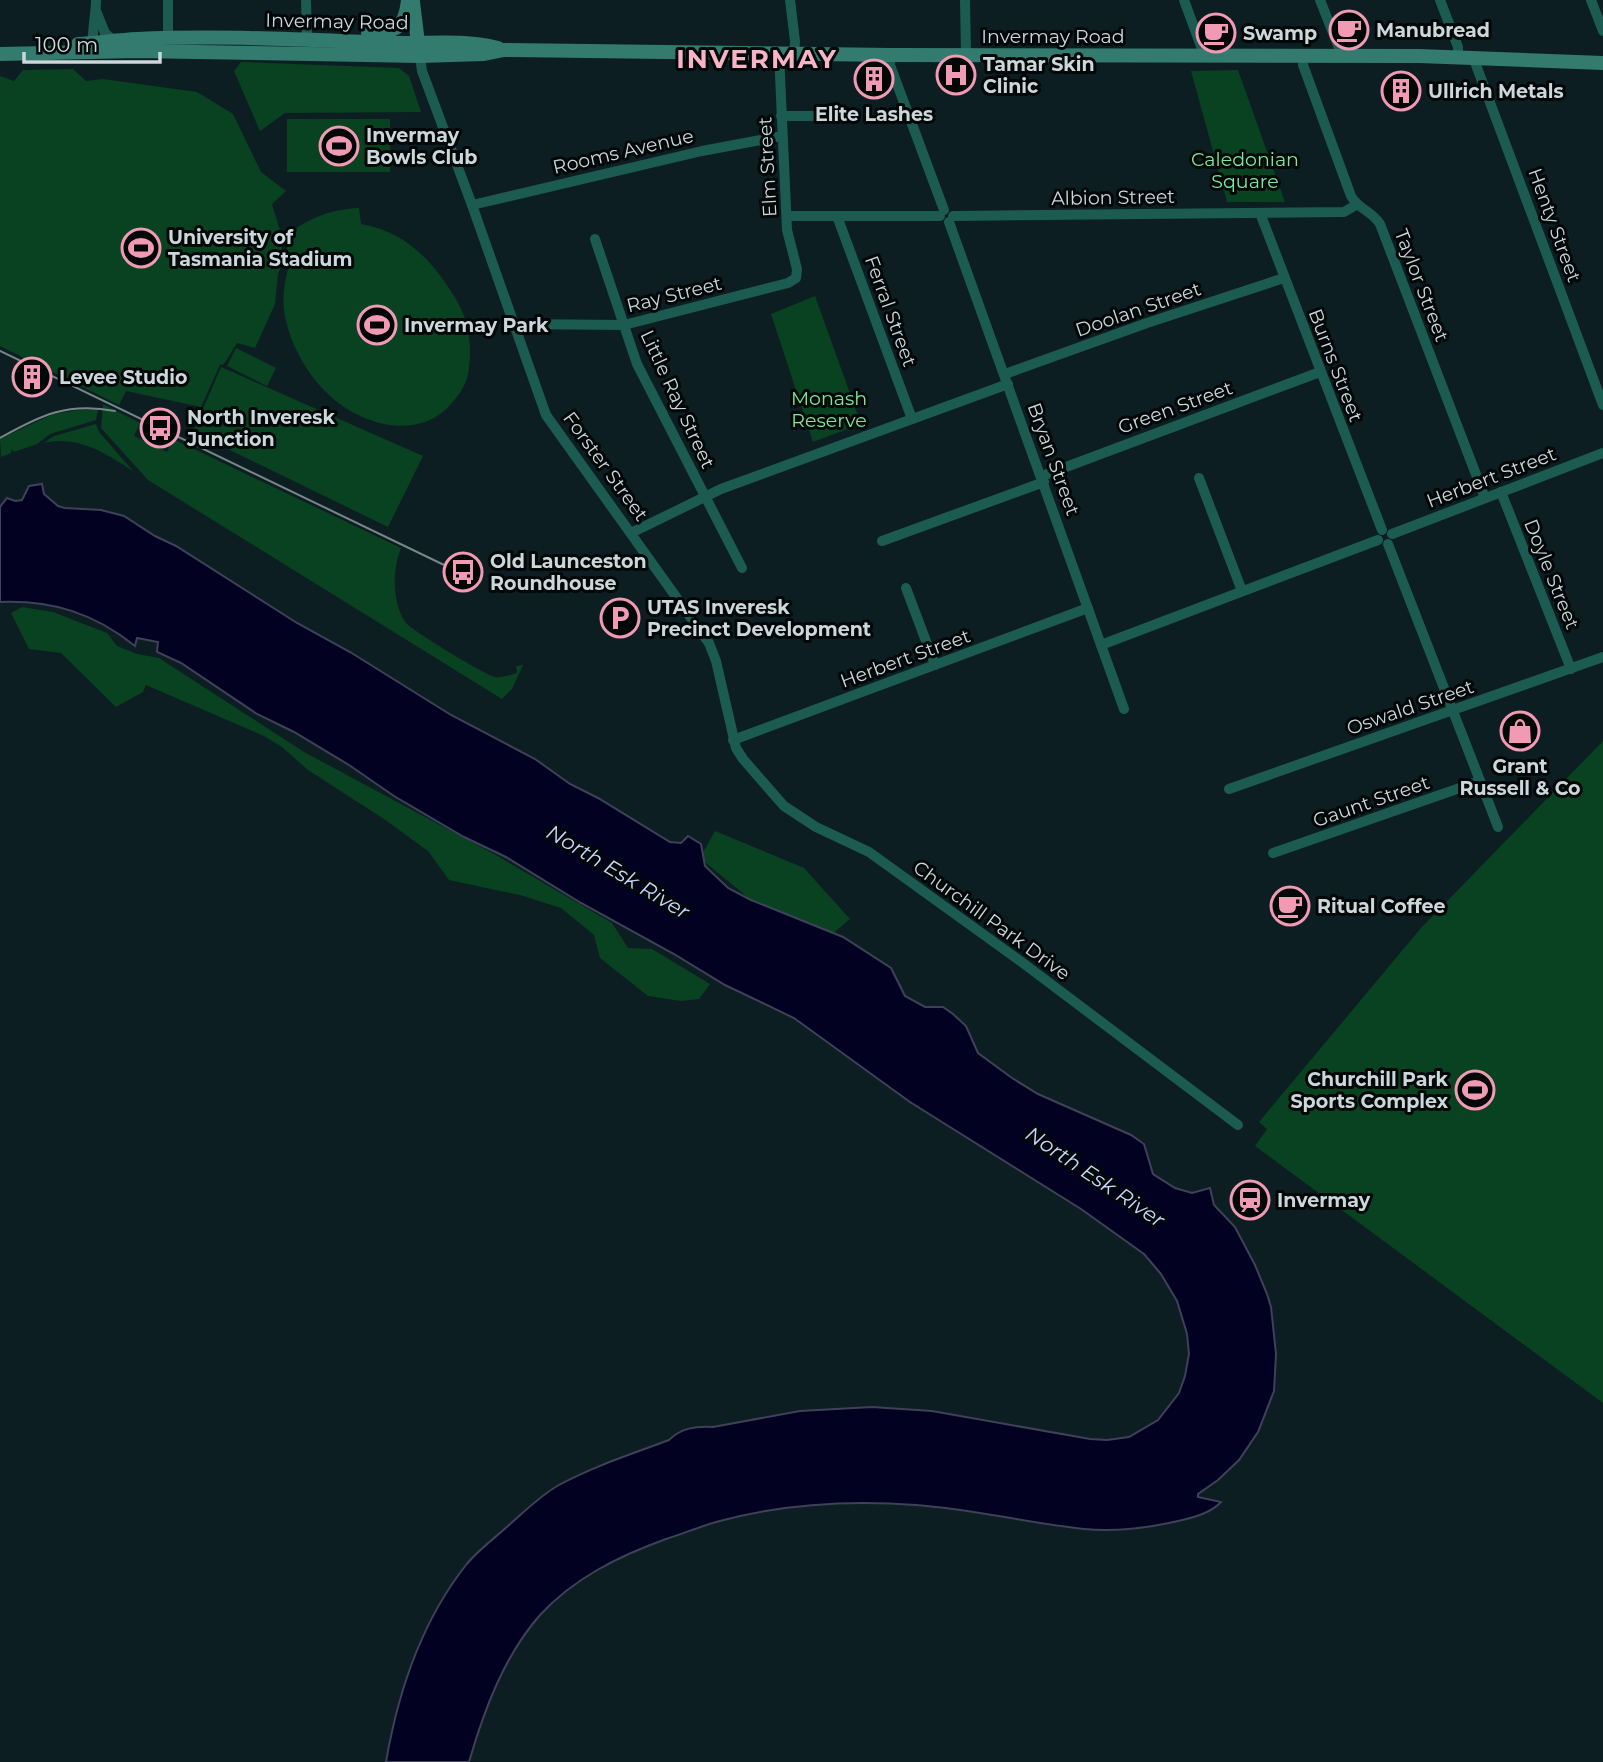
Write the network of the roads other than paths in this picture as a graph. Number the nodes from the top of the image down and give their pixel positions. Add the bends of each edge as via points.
1 (96, 0) edge
2 (168, 0) edge
3 (306, 0) edge
4 (408, 0) edge
5 (413, 0) edge
6 (790, 0) edge
7 (965, 0) edge
8 (1184, 0) edge
9 (1320, 0) edge
10 (1440, 0) edge
11 (1591, 0) edge
12 (96, 11) junction
13 (1603, 31) edge
14 (169, 39) junction
15 (312, 39) junction
16 (114, 41) junction
17 (0, 44) edge
18 (93, 48) junction
19 (418, 49) junction
20 (787, 53) junction
21 (0, 54) edge
22 (890, 55) junction
23 (966, 55) junction
24 (1303, 56) junction
25 (1339, 56) junction
26 (1458, 56) junction
27 (1203, 57) junction
28 (1473, 57) junction
29 (1603, 63) edge
30 (781, 116) junction
31 (850, 116) dead end
32 (782, 136) junction
33 (472, 205) junction
34 (1356, 205) junction
35 (1260, 213) junction
36 (787, 216) junction
37 (837, 216) junction
38 (946, 216) junction
39 (595, 239) dead end
40 (796, 278) joint
41 (1284, 278) junction
42 (514, 324) junction
43 (624, 325) junction
44 (1320, 372) junction
45 (1006, 379) junction
46 (1603, 405) edge
47 (912, 419) junction
48 (1603, 453) edge
49 (1199, 478) dead end
50 (1043, 479) junction
51 (1501, 492) junction
52 (705, 496) junction
53 (1485, 498) junction
54 (631, 533) junction
55 (1385, 537) junction
56 (882, 541) dead end
57 (742, 568) dead end
58 (905, 587) dead end
59 (1242, 590) junction
60 (1088, 608) junction
61 (1101, 645) junction
62 (1603, 657) edge
63 (934, 665) junction
64 (1571, 668) junction
65 (1124, 709) dead end
66 (1453, 710) junction
67 (733, 740) junction
68 (1480, 781) junction
69 (1229, 789) dead end
70 (1499, 827) dead end
71 (1273, 853) dead end
72 (1238, 1125) dead end

1 - 12 street
2 - 14 street
3 - 15 street
4 - 15 main road via 396,30
5 - 19 main road, Forster Street
6 - 20 street, Elm Street via 795,41
7 - 23 street
8 - 27 street
9 - 25 street
10 - 26 street
11 - 13 street
12 - 16 street via 105,33
12 - 18 street
14 - 15 main road, Invermay Road
14 - 16 main road, Invermay Road
15 - 19 main road, Invermay Road via 396,43
16 - 18 main road, Invermay Road
17 - 18 main road, Invermay Road
18 - 19 main road, Invermay Road
18 - 21 main road, Invermay Road
19 - 20 main road, Invermay Road via 439,41 504,50
19 - 33 street, Forster Street
20 - 22 main road, Invermay Road
20 - 30 street, Elm Street
22 - 23 main road, Invermay Road
22 - 38 street, Bryan Street
23 - 27 main road, Invermay Road
24 - 25 main road, Invermay Road
24 - 27 main road, Invermay Road
24 - 34 street, Taylor Street
25 - 26 main road, Invermay Road
26 - 28 main road, Invermay Road
28 - 29 main road, Invermay Road
28 - 46 street, Henty Street
30 - 31 street
30 - 32 street, Elm Street
32 - 33 street, Rooms Avenue
32 - 36 street, Elm Street
33 - 42 street, Forster Street
34 - 35 street, Albion Street via 1344,212
34 - 53 street, Taylor Street via 1376,216 1380,224
35 - 38 street, Albion Street
35 - 41 street, Burns Street
36 - 37 street, Albion Street
36 - 40 street, Elm Street
37 - 38 street, Albion Street
37 - 47 street, Ferral Street
38 - 45 street, Bryan Street
39 - 43 street, Little Ray Street
40 - 43 street, Ray Street
41 - 44 street, Burns Street
41 - 45 street, Doolan Street via 1147,323
42 - 43 street, Ray Street
42 - 54 street, Forster Street via 551,424
43 - 52 street, Little Ray Street via 638,364
44 - 50 street, Green Street
44 - 55 street, Burns Street
45 - 47 street, Doolan Street
45 - 50 street, Bryan Street
47 - 52 street, Doolan Street
48 - 51 street, Herbert Street
49 - 59 street
50 - 56 street, Green Street
50 - 60 street, Bryan Street
51 - 53 street, Herbert Street
51 - 64 street, Doyle Street
52 - 54 street, Doolan Street
52 - 57 street, Little Ray Street
53 - 55 street, Herbert Street
54 - 67 street, Forster Street via 709,643
55 - 59 street, Herbert Street
55 - 66 street, Burns Street
58 - 63 street
59 - 61 street, Herbert Street
60 - 61 street, Bryan Street
60 - 63 street, Herbert Street
61 - 65 street, Bryan Street
62 - 64 street, Oswald Street
63 - 67 street, Herbert Street
64 - 66 street, Oswald Street
66 - 68 street, Burns Street
66 - 69 street, Oswald Street
67 - 72 street, Churchill Park Drive via 743,759 793,814 869,852
68 - 70 street, Burns Street
68 - 71 street, Gaunt Street

